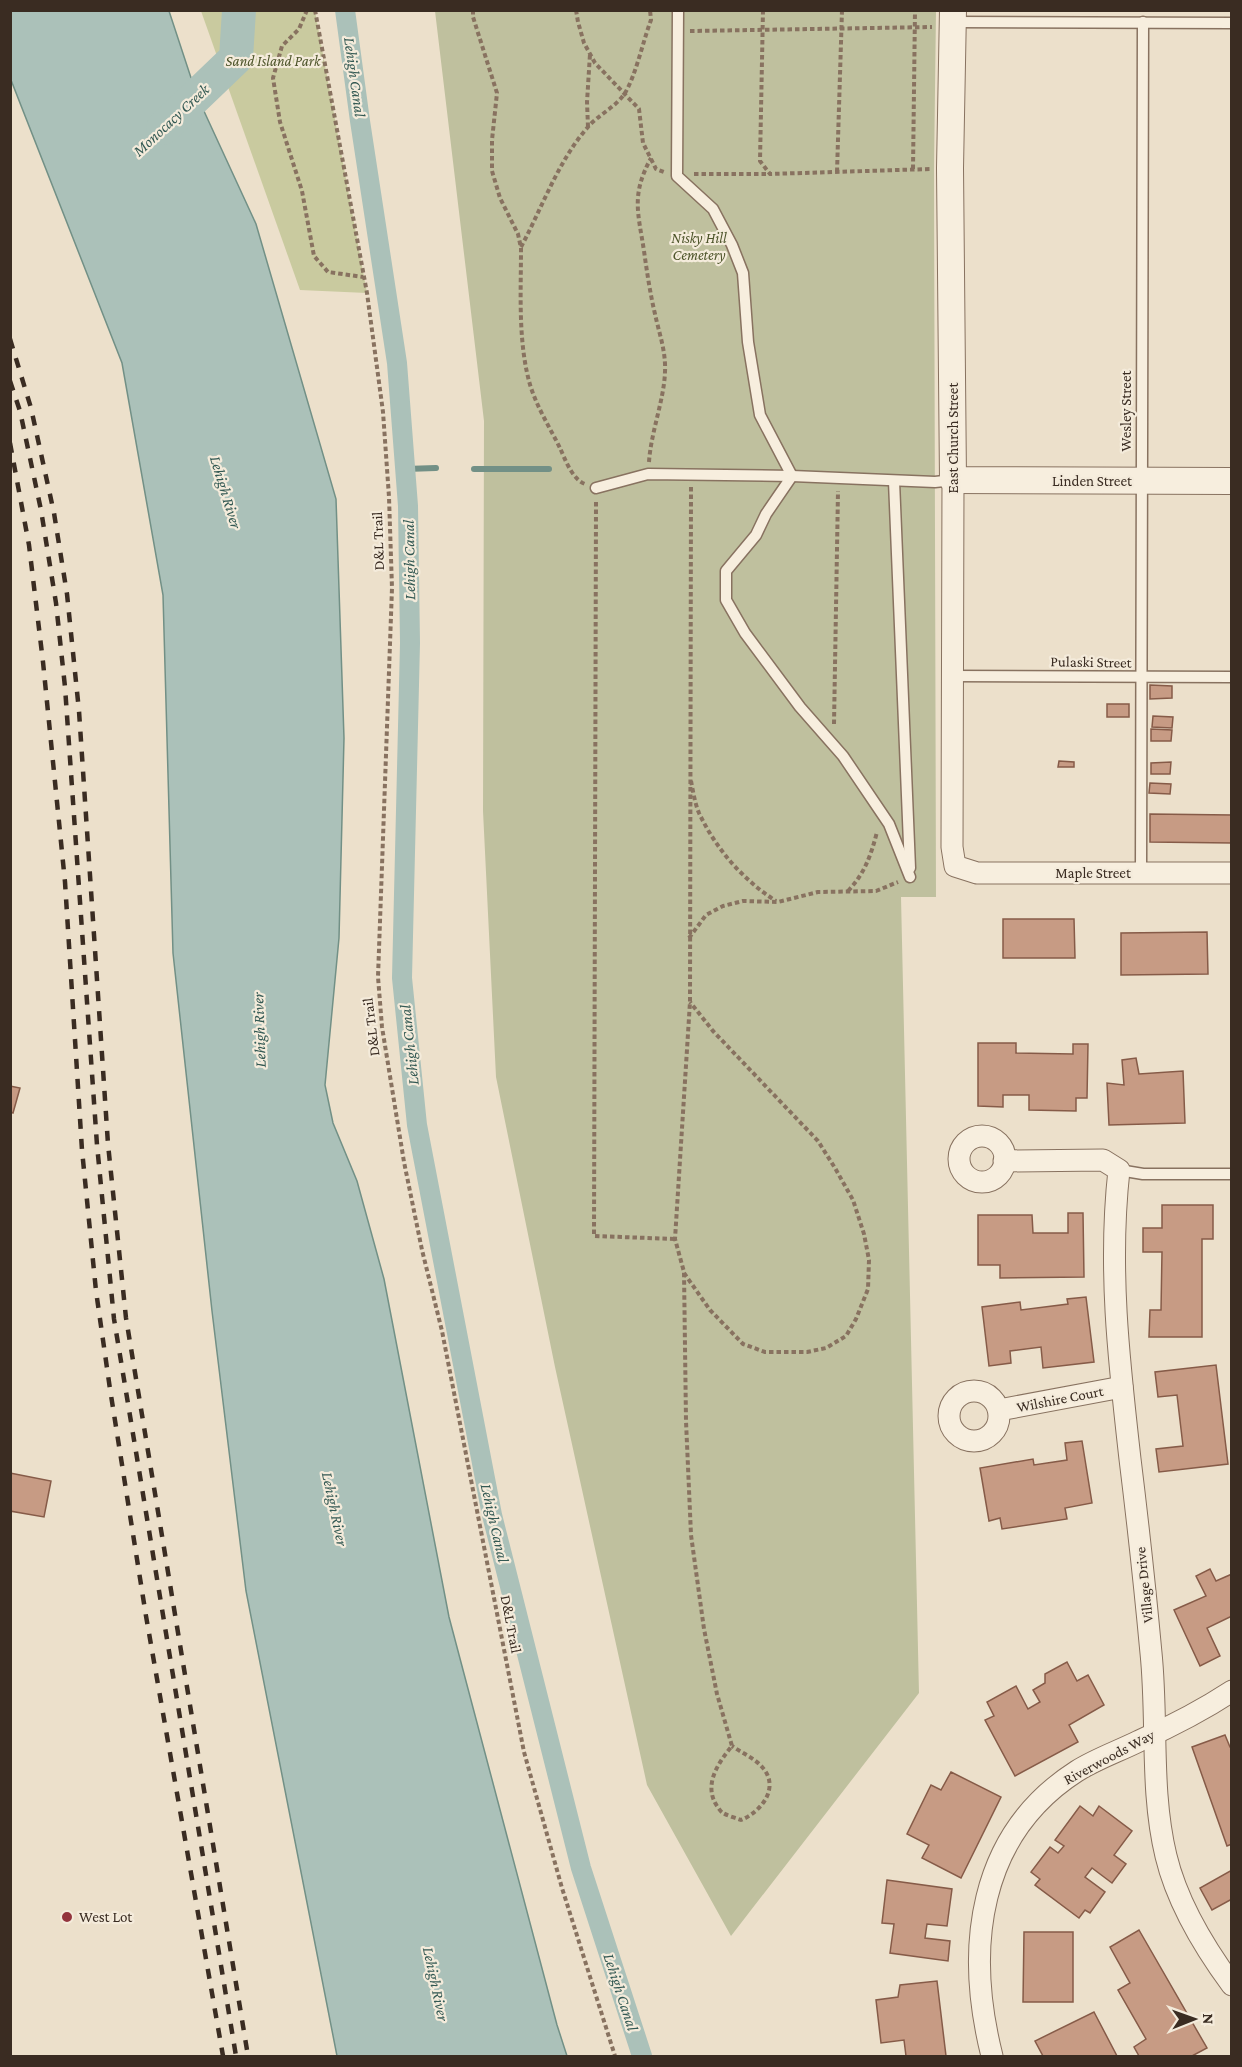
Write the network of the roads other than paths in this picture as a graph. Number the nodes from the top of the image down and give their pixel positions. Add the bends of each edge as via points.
1 (678, 10) edge
2 (952, 16) edge
3 (1143, 22) junction
4 (1232, 23) edge
5 (792, 476) junction
6 (953, 480) junction
7 (894, 481) junction
8 (1141, 481) junction
9 (1232, 481) edge
10 (597, 488) road end
11 (951, 676) junction
12 (1232, 677) edge
13 (1142, 678) junction
14 (955, 866) joint
15 (1141, 873) junction
16 (1232, 873) edge
17 (1004, 1161) dead end
18 (1119, 1170) junction
19 (1232, 1174) edge
20 (1122, 1387) junction
21 (999, 1410) dead end
22 (1232, 1691) edge
23 (1154, 1734) junction
24 (1232, 1985) edge
25 (992, 2056) edge

1 - 5 lane via 677,176 713,209 740,264 760,415
2 - 3 lane
2 - 6 street, East Church Street
3 - 4 lane
3 - 8 lane, Wesley Street
5 - 7 lane
5 - 7 lane via 756,535 726,571 726,600 745,633 880,810 910,877
5 - 10 lane via 648,474
6 - 7 lane
6 - 8 street, Linden Street
6 - 11 street, East Church Street
8 - 9 street, Linden Street
8 - 13 lane, Wesley Street
11 - 13 lane, Pulaski Street
11 - 14 street, East Church Street
12 - 13 lane, Pulaski Street
13 - 15 lane, Wesley Street
14 - 15 street, Maple Street via 977,873
15 - 16 street, Maple Street
17 - 18 street via 1103,1161
18 - 19 lane via 1143,1174
18 - 20 street, Village Drive via 1113,1252 1114,1314
20 - 21 street, Wilshire Court
20 - 23 street, Village Drive via 1154,1679
22 - 23 street, Riverwoods Way
23 - 24 street, Village Drive via 1156,1798 1166,1857 1198,1932
23 - 25 street, Riverwoods Way via 1079,1769 1057,1785 1021,1821 1000,1856 983,1911 981,1944 983,2008

